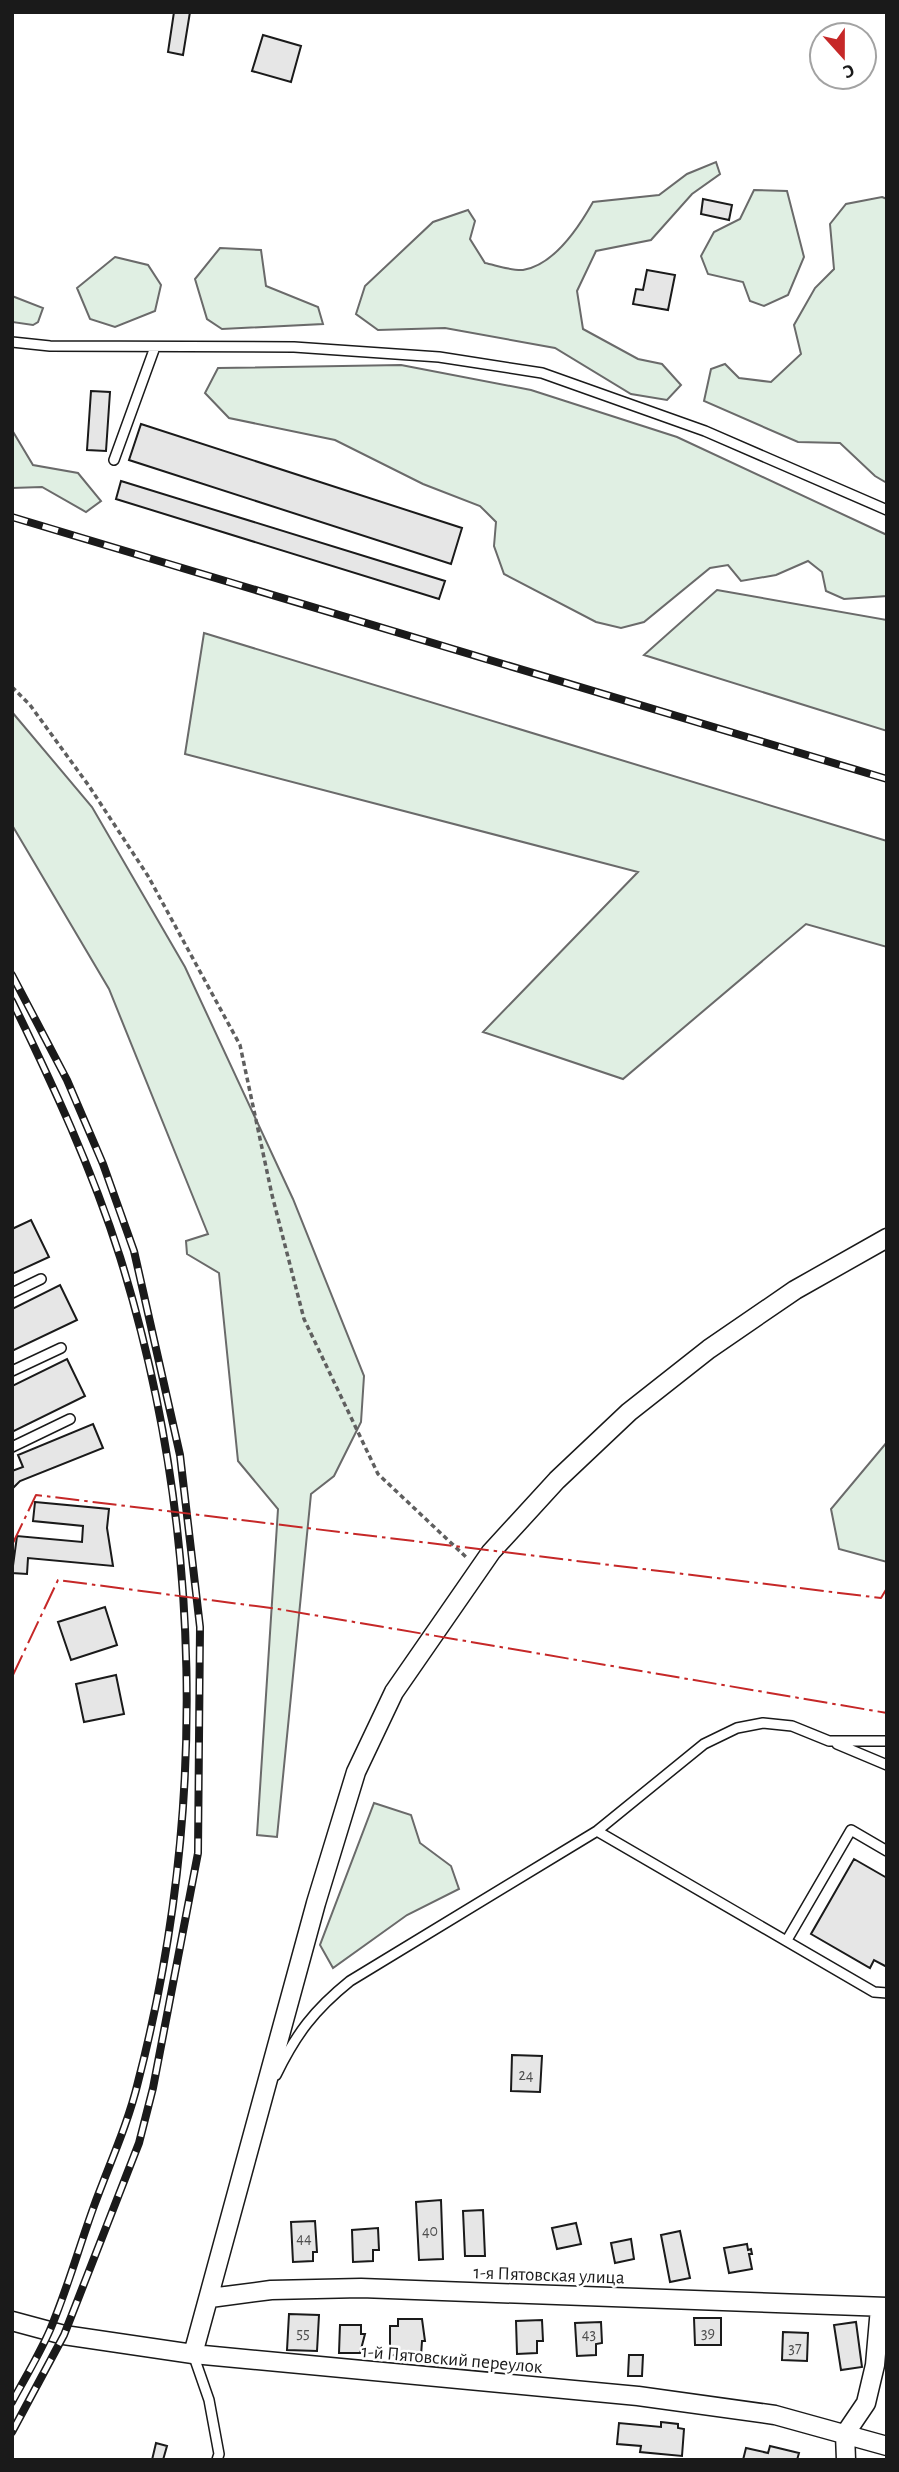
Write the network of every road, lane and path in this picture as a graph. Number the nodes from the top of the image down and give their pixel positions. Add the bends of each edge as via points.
1 (12, 342) edge
2 (155, 347) junction
3 (114, 460) dead end
4 (887, 510) edge
5 (12, 687) edge
6 (887, 1238) edge
7 (41, 1279) dead end
8 (12, 1293) edge
9 (61, 1348) dead end
10 (12, 1371) edge
11 (70, 1419) dead end
12 (12, 1447) edge
13 (479, 1569) junction
14 (829, 1741) junction
15 (887, 1741) edge
16 (887, 1765) edge
17 (597, 1830) junction
18 (887, 1851) edge
19 (787, 1940) junction
20 (887, 1993) edge
21 (266, 2095) junction
22 (210, 2298) junction
23 (883, 2307) edge
24 (12, 2321) edge
25 (193, 2354) junction
26 (845, 2434) junction
27 (887, 2446) edge
28 (220, 2458) edge
29 (846, 2460) edge

1 - 2 lane
2 - 3 lane
2 - 4 lane via 294,348 439,357 542,373 705,431
5 - 13 path via 89,786 148,876 240,1045 304,1319 378,1474
6 - 13 street via 795,1290 629,1412 556,1480
7 - 8 lane
9 - 10 lane
11 - 12 lane
13 - 21 street via 394,1692 356,1772
14 - 15 lane
14 - 16 lane
14 - 17 lane via 792,1726 763,1723 737,1728 704,1744
17 - 19 lane
17 - 21 lane via 349,1981 319,2005 294,2039
18 - 19 lane via 851,1830
19 - 20 lane via 874,1992
21 - 22 street
22 - 23 street, 1-я Пятовская улица via 271,2290 361,2288
22 - 25 street
23 - 26 street via 866,2403
24 - 25 street, 1-й Пятовский переулок via 64,2335
25 - 26 street, 1-й Пятовский переулок via 638,2396 775,2415
25 - 28 lane via 209,2400
26 - 27 street, 1-й Пятовский переулок
26 - 29 street

